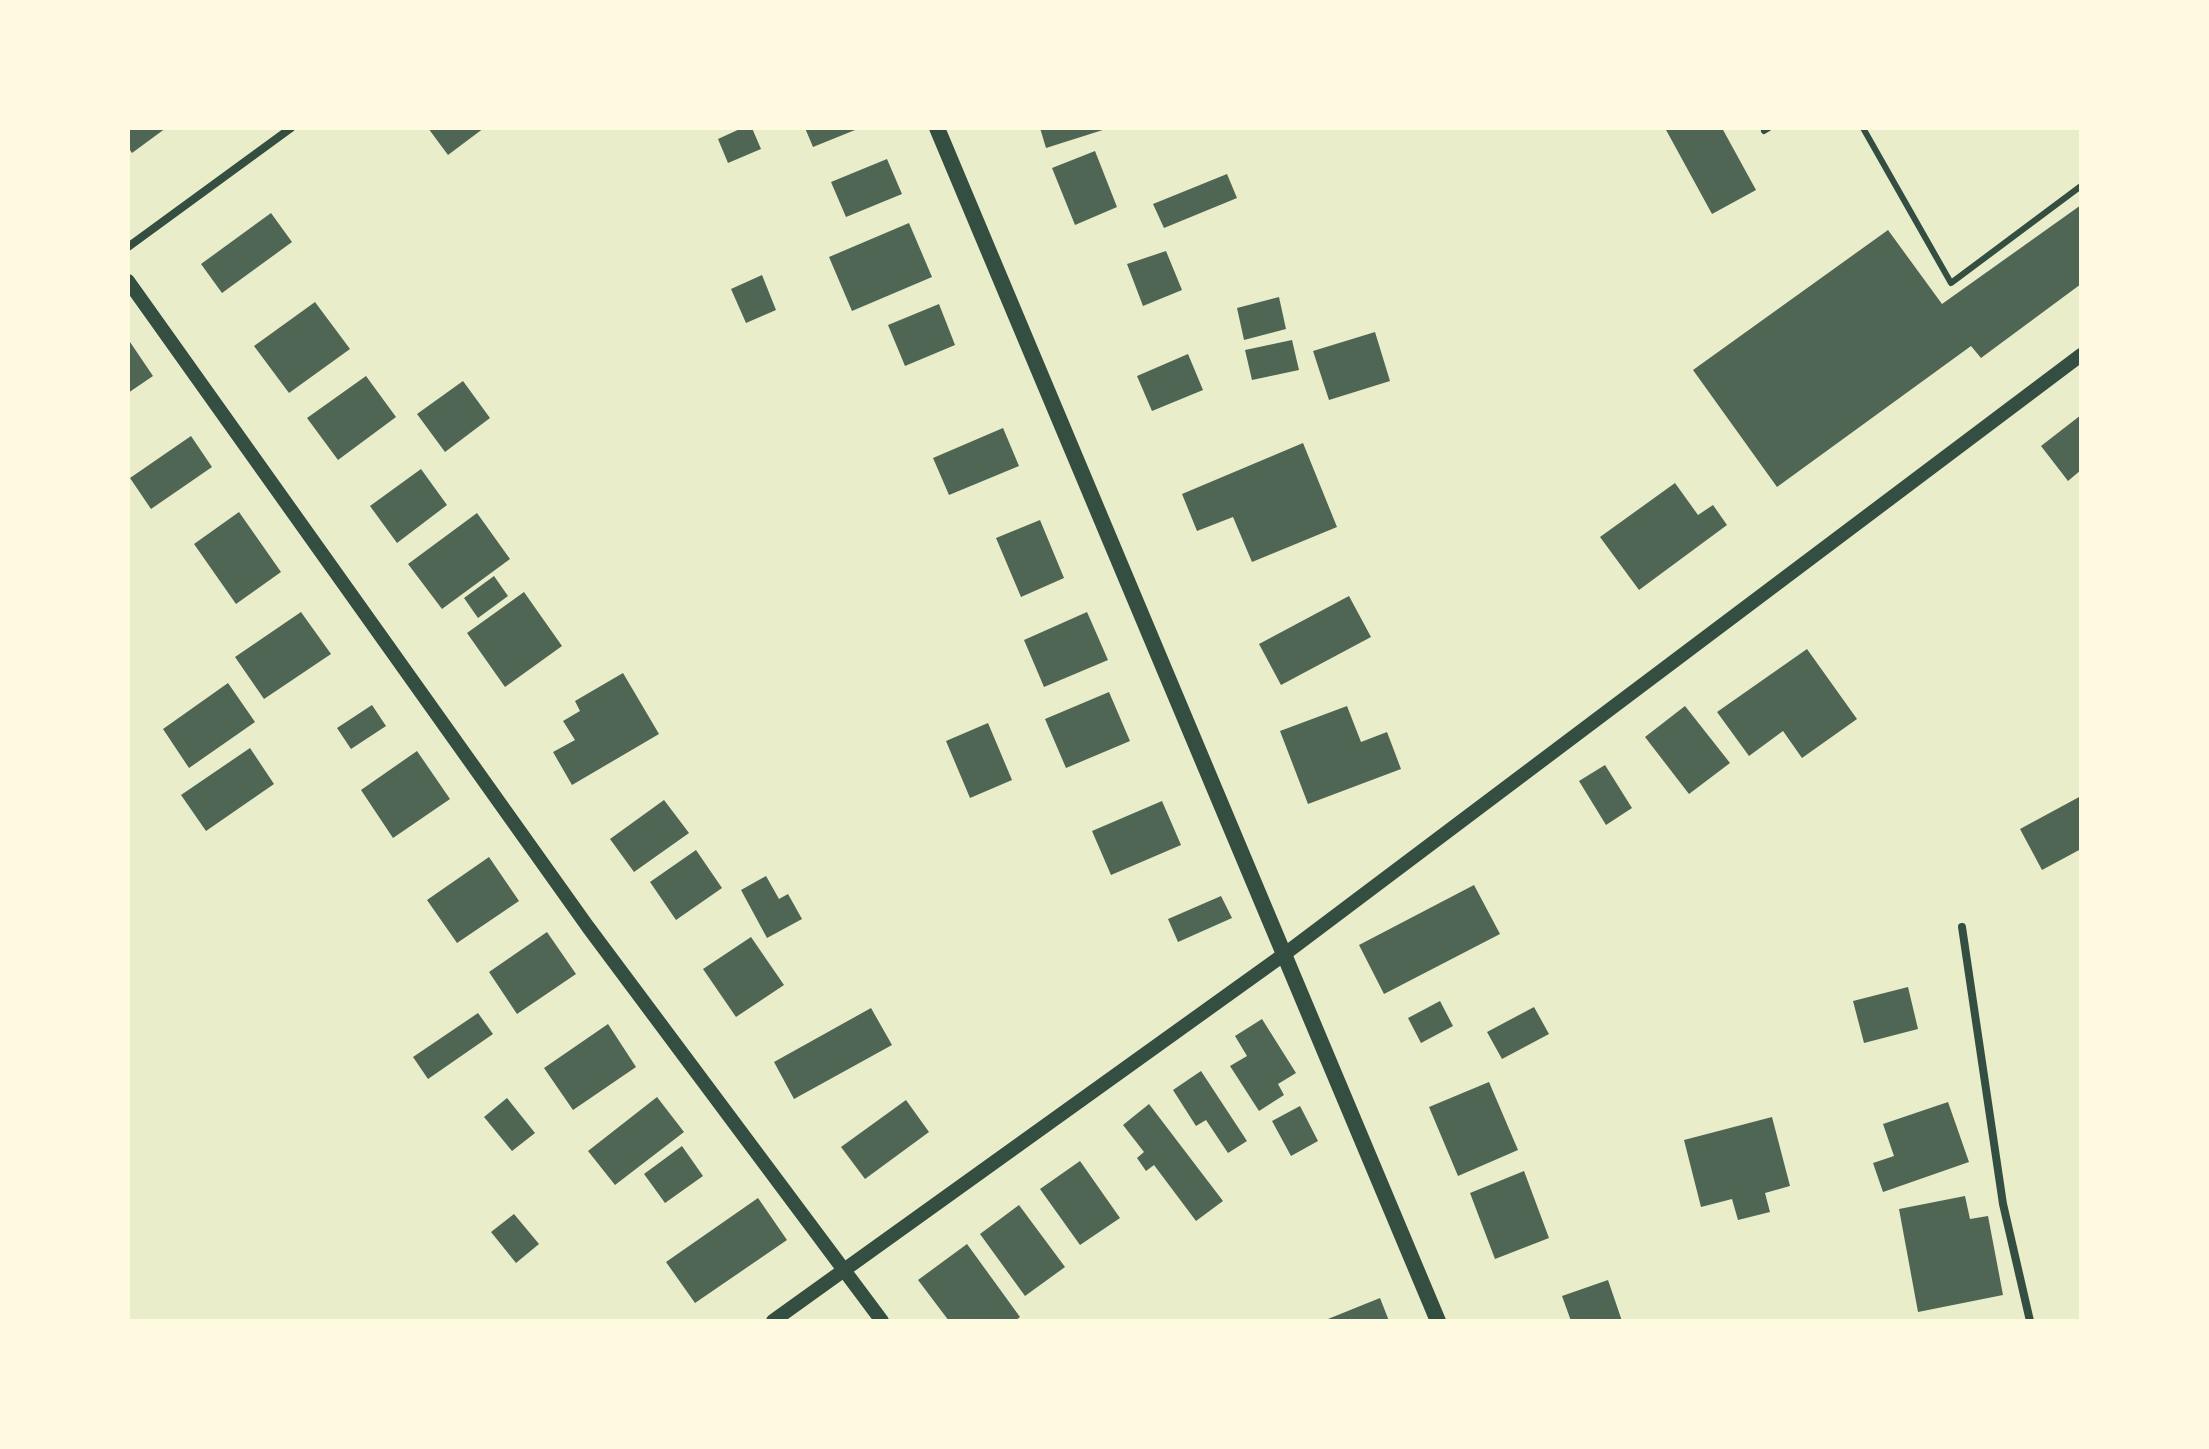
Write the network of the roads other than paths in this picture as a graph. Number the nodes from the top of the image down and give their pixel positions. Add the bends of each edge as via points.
1 (291, 128) edge
2 (937, 128) edge
3 (1863, 128) edge
4 (2081, 186) edge
5 (128, 247) edge
6 (128, 281) edge
7 (2081, 355) edge
8 (1962, 927) dead end
9 (1286, 953) junction
10 (844, 1269) junction
11 (773, 1321) edge
12 (882, 1321) edge
13 (1438, 1321) edge
14 (2030, 1321) edge

1 - 5 street
2 - 9 main road
3 - 4 lane via 1951,283
6 - 10 street via 588,927
7 - 9 street
8 - 14 street via 2003,1204
9 - 10 street
9 - 13 main road
10 - 11 street
10 - 12 street

